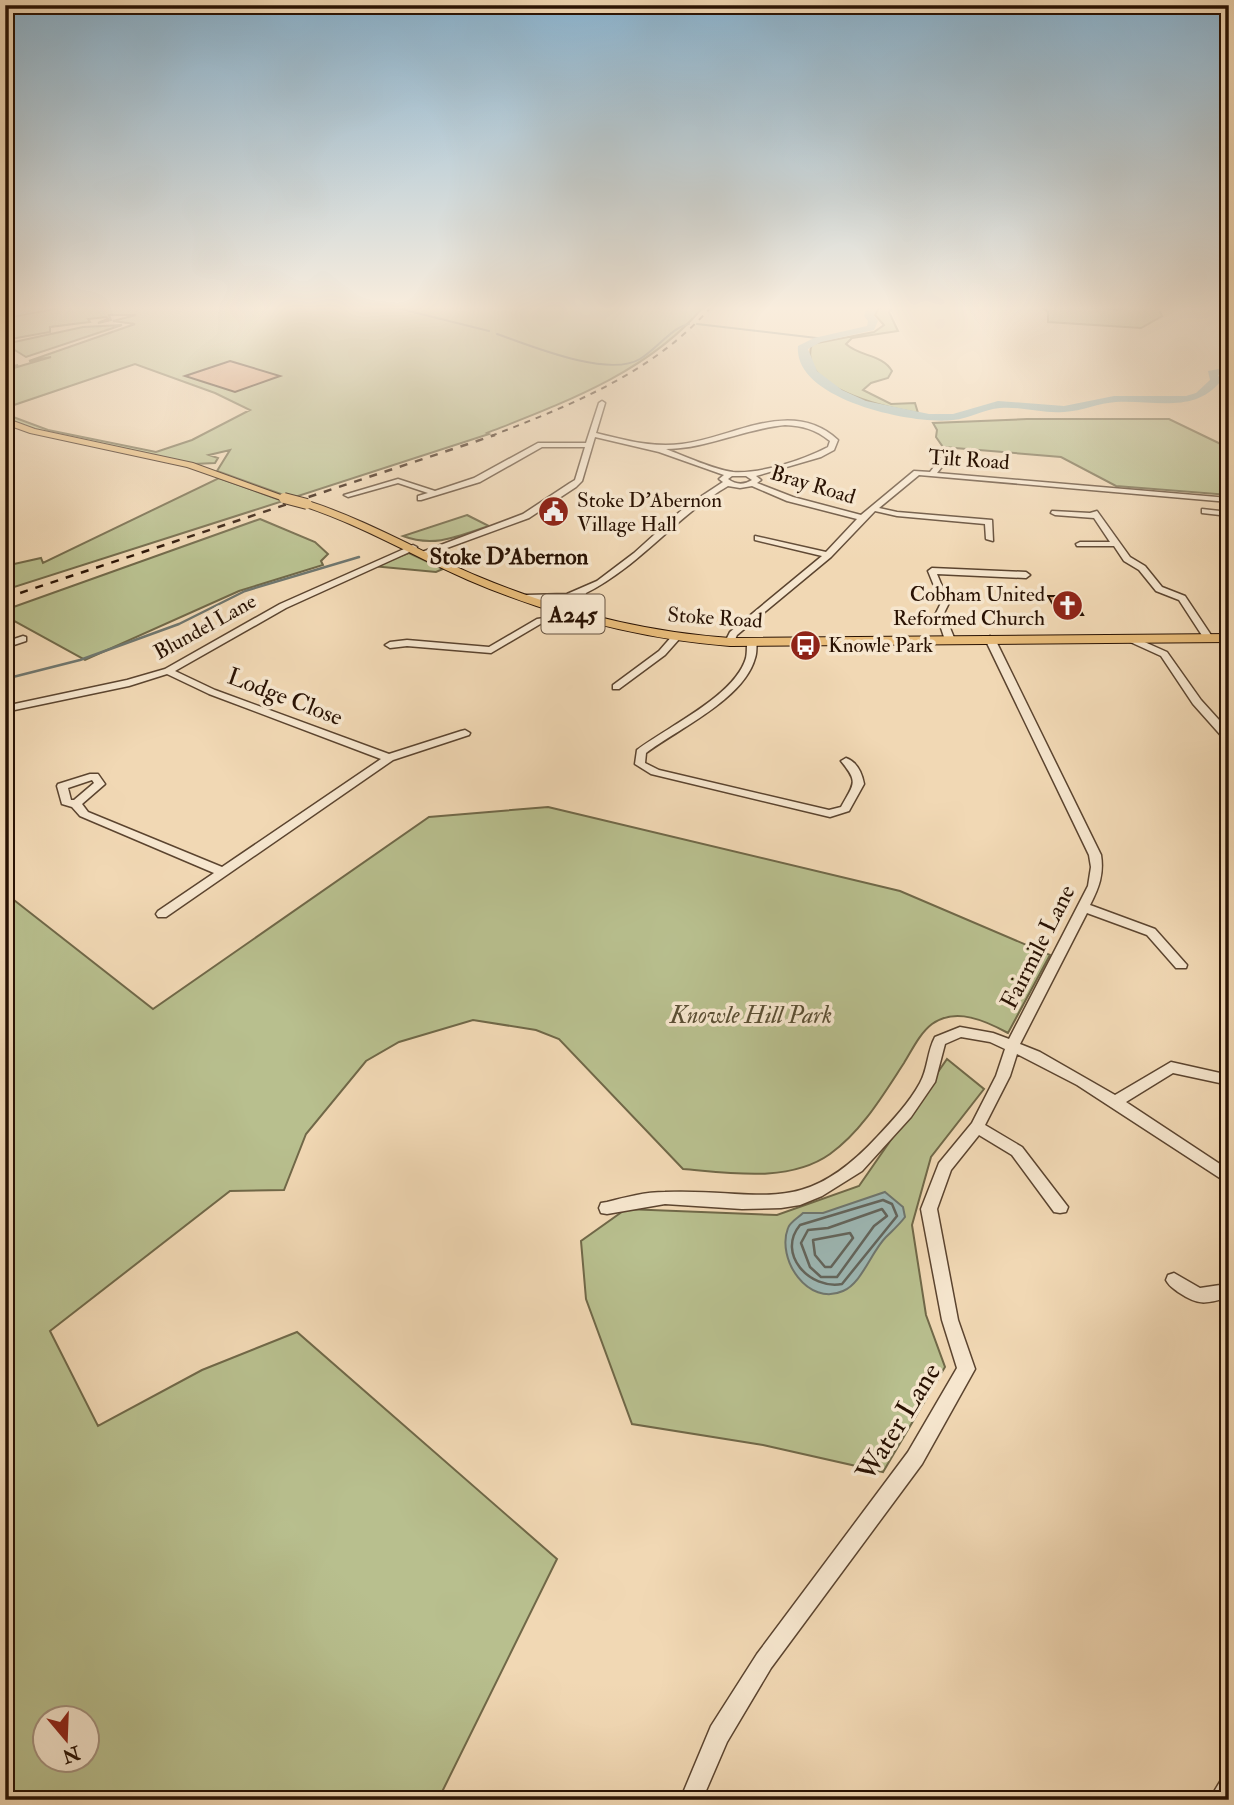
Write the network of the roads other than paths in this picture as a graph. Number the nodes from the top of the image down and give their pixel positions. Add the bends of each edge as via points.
1 (602, 403) dead end
2 (5, 421) edge
3 (590, 440) junction
4 (694, 444) junction
5 (651, 447) junction
6 (944, 450) dead end
7 (693, 460) junction
8 (933, 473) junction
9 (730, 474) junction
10 (753, 479) junction
11 (727, 483) junction
12 (434, 493) junction
13 (348, 495) dead end
14 (421, 498) dead end
15 (1229, 500) edge
16 (874, 509) junction
17 (1205, 511) dead end
18 (1055, 513) dead end
19 (1229, 514) edge
20 (862, 518) junction
21 (758, 538) dead end
22 (990, 539) dead end
23 (1080, 544) dead end
24 (1115, 544) junction
25 (413, 547) junction
26 (425, 554) junction
27 (828, 555) junction
28 (1026, 575) dead end
29 (582, 592) junction
30 (532, 600) junction
31 (578, 616) junction
32 (540, 621) junction
33 (598, 622) junction
34 (676, 637) junction
35 (1208, 638) junction
36 (1229, 638) edge
37 (23, 639) dead end
38 (990, 639) junction
39 (1131, 639) junction
40 (1179, 639) junction
41 (950, 640) junction
42 (730, 642) junction
43 (752, 642) junction
44 (5, 645) edge
45 (390, 645) dead end
46 (1164, 654) junction
47 (168, 671) junction
48 (616, 684) dead end
49 (5, 709) edge
50 (465, 733) dead end
51 (1229, 738) edge
52 (389, 758) junction
53 (846, 761) dead end
54 (76, 804) dead end
55 (222, 872) junction
56 (1086, 908) junction
57 (162, 914) dead end
58 (1181, 965) dead end
59 (1013, 1044) junction
60 (1229, 1080) edge
61 (1114, 1102) junction
62 (977, 1127) junction
63 (1229, 1178) edge
64 (1060, 1207) dead end
65 (607, 1208) dead end
66 (1174, 1280) dead end
67 (1229, 1285) edge
68 (1229, 1788) edge
69 (691, 1800) edge
70 (1220, 1800) edge

1 - 3 street
2 - 25 main road, Stoke Road / A245, bridge via 190,465 335,512
3 - 5 street, Bray Road
3 - 12 street, Bray Road via 541,445 477,480
3 - 26 street via 578,481 531,513
4 - 5 street
4 - 7 street via 690,451
4 - 10 street via 773,424 817,429 834,440 831,448 818,455
5 - 7 street, Bray Road
6 - 8 street
7 - 9 street, Bray Road
8 - 15 street, Tilt Road
8 - 16 street, Tilt Road via 914,474
9 - 10 street, Bray Road
9 - 11 street via 724,477
10 - 11 street, Bray Road
10 - 20 street, Bray Road via 790,499
11 - 29 street via 679,513 638,554
12 - 13 street via 398,481
12 - 14 street, Bray Road
16 - 20 street, Tilt Road
16 - 22 street via 989,522
17 - 19 street
18 - 24 street via 1095,515
20 - 27 street, Tilt Road
21 - 27 street
23 - 24 street
24 - 35 street via 1159,589 1182,598
25 - 26 main road, Stoke Road / A245
25 - 47 street, Blundel Lane via 283,606
26 - 30 main road, Stoke Road / A245
27 - 42 street, Tilt Road via 733,634
28 - 41 street via 930,567 945,603 940,613
29 - 30 street
29 - 33 street via 580,602
30 - 31 main road, Stoke Road / A245
30 - 32 street
31 - 32 street
31 - 33 main road, Stoke Road / A245
32 - 45 street via 491,650
33 - 34 main road, Stoke Road / A245
34 - 42 main road, Stoke Road / A245
34 - 48 street via 662,653
35 - 36 main road, Stoke Road / A245
35 - 40 main road, Stoke Road / A245
37 - 44 street
38 - 39 main road, Stoke Road / A245
38 - 41 main road, Stoke Road / A245
38 - 56 street, Fairmile Lane via 1095,855 1094,886
39 - 40 main road, Stoke Road / A245
39 - 46 street
40 - 46 street
41 - 43 main road, Stoke Road / A245
42 - 43 main road, Stoke Road / A245
43 - 53 street via 751,663 741,679 641,752 640,764 655,772 830,814 845,809 859,783
46 - 51 street
47 - 49 street, Blundel Lane
47 - 52 street, Lodge Close
50 - 52 street
52 - 55 street
54 - 55 street via 84,814 114,829
55 - 57 street
56 - 58 street via 1151,932
56 - 59 street, Fairmile Lane
59 - 61 street, Fairmile Lane
59 - 62 street, Water Lane via 1003,1076
59 - 65 street via 964,1030 949,1033 940,1040 929,1082 918,1096 858,1166 814,1193 787,1201 664,1198
60 - 61 street via 1171,1067
61 - 63 street, Fairmile Lane
62 - 64 street via 1017,1151
62 - 69 street, Water Lane via 944,1167 929,1209 950,1320 966,1369 915,1458 764,1661 719,1734
66 - 67 street via 1198,1296 1225,1291
68 - 70 street

